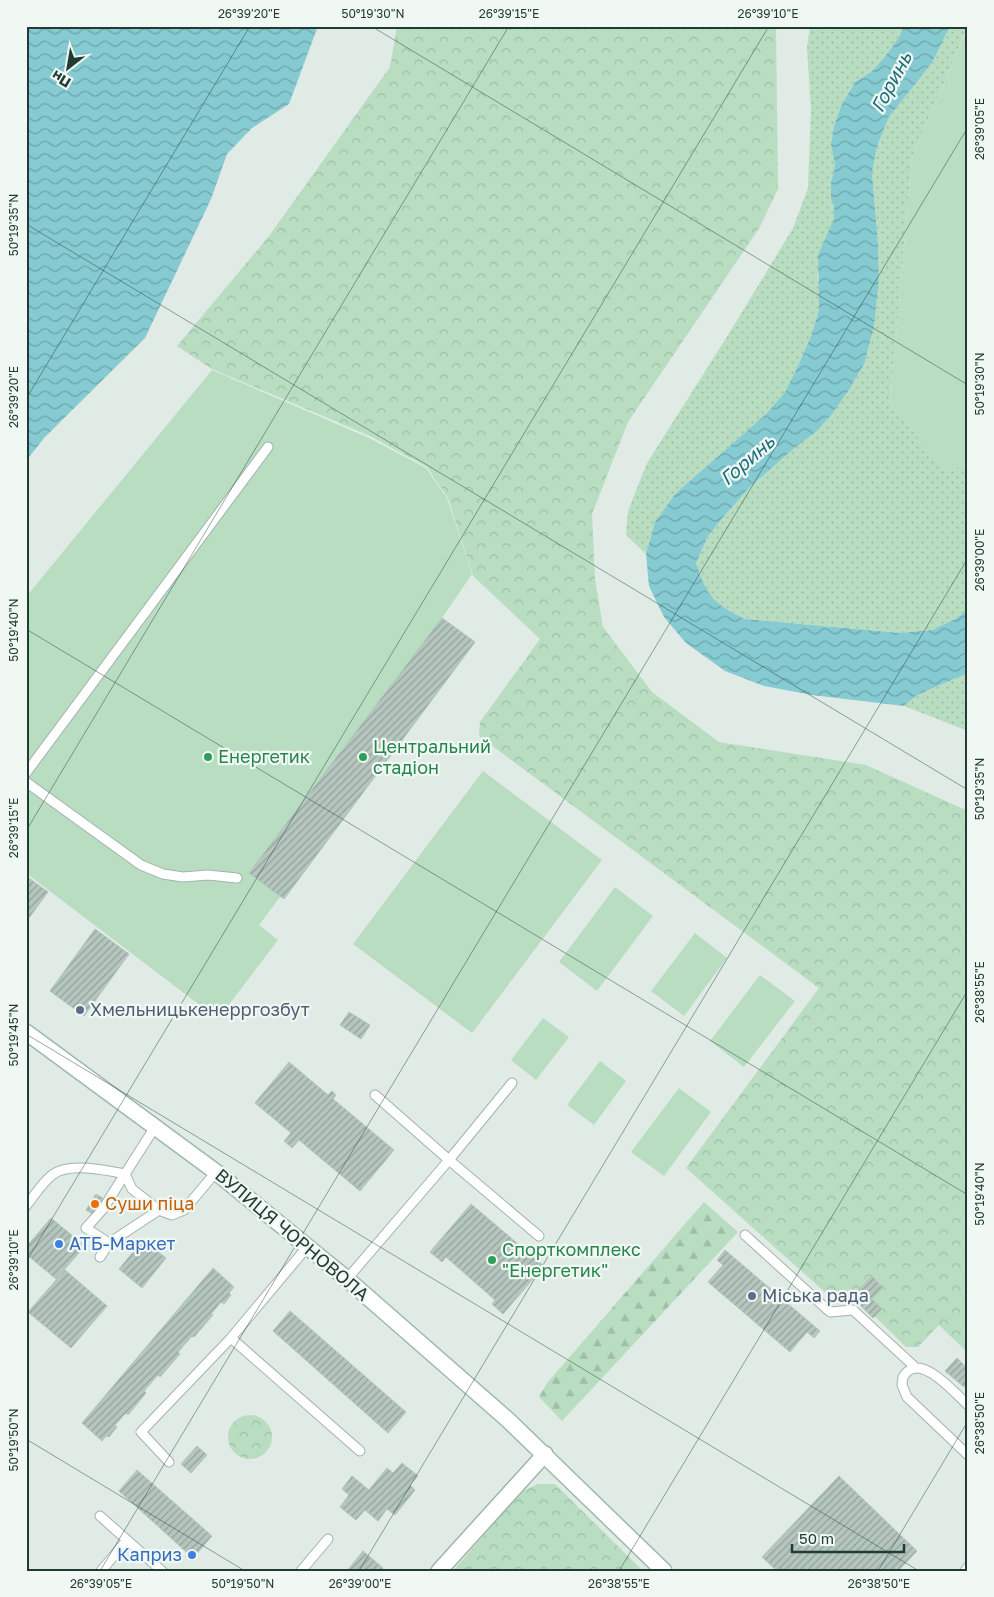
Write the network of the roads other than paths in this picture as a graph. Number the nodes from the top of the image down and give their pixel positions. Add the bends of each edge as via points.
1 (268, 447) dead end
2 (26, 773) edge
3 (26, 782) edge
4 (237, 878) dead end
5 (26, 1032) edge
6 (512, 1084) dead end
7 (375, 1095) dead end
8 (155, 1127) junction
9 (450, 1160) junction
10 (216, 1172) junction
11 (126, 1174) junction
12 (26, 1206) edge
13 (159, 1210) junction
14 (745, 1235) dead end
15 (539, 1236) dead end
16 (108, 1243) junction
17 (308, 1246) junction
18 (100, 1257) dead end
19 (347, 1279) junction
20 (231, 1338) junction
21 (916, 1368) junction
22 (968, 1405) edge
23 (360, 1451) dead end
24 (545, 1454) junction
25 (968, 1455) edge
26 (168, 1462) dead end
27 (100, 1516) dead end
28 (328, 1539) dead end
29 (127, 1540) junction
30 (968, 1567) edge
31 (101, 1571) edge
32 (162, 1571) edge
33 (301, 1571) edge
34 (439, 1571) edge
35 (664, 1571) edge
36 (964, 1571) edge

1 - 2 lane
3 - 4 lane via 141,865 163,874 183,877
5 - 8 street, ВУЛИЦЯ ЧОРНОВОЛА
6 - 9 lane
7 - 9 lane
8 - 10 street, ВУЛИЦЯ ЧОРНОВОЛА
8 - 11 lane
9 - 15 lane
9 - 19 lane
10 - 13 lane via 184,1210 172,1215
10 - 17 street, ВУЛИЦЯ ЧОРНОВОЛА
11 - 12 lane via 66,1168 52,1175
11 - 13 lane via 132,1189
11 - 16 lane via 86,1228
13 - 16 lane
14 - 21 lane via 830,1312 853,1310
16 - 18 lane
17 - 19 street, ВУЛИЦЯ ЧОРНОВОЛА
17 - 20 lane
19 - 24 street, ВУЛИЦЯ ЧОРНОВОЛА
20 - 23 lane
20 - 26 lane via 141,1432
21 - 22 lane via 930,1371
21 - 25 lane via 903,1377 906,1397
24 - 34 street
24 - 35 street, ВУЛИЦЯ ЧОРНОВОЛА
27 - 29 lane
28 - 33 lane
29 - 31 lane
29 - 32 lane
30 - 36 lane

